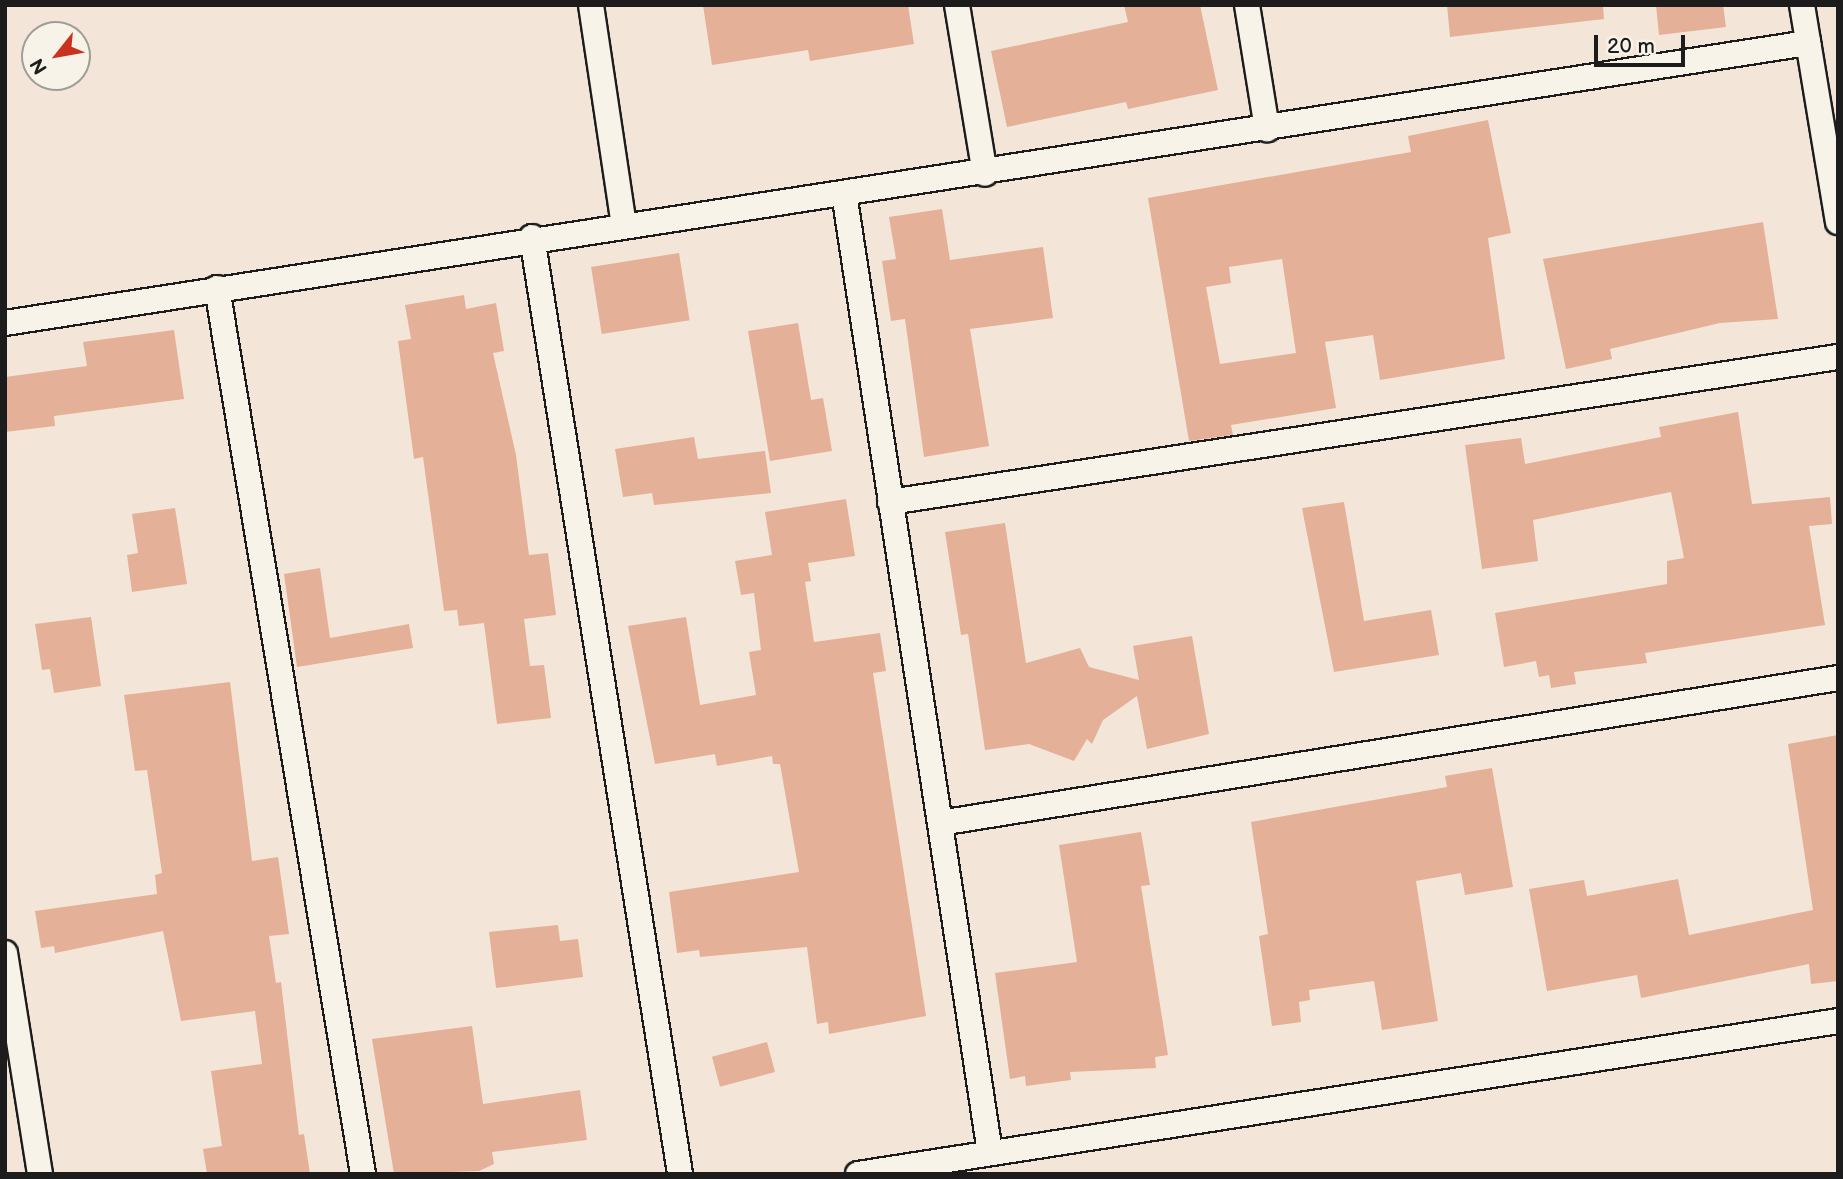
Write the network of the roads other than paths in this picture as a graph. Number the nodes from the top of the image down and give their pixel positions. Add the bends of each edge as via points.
1 (591, 5) edge
2 (957, 5) edge
3 (1247, 5) edge
4 (1802, 5) edge
5 (1808, 43) junction
6 (1267, 129) junction
7 (985, 174) junction
8 (844, 193) junction
9 (1838, 222) edge
10 (624, 225) junction
11 (532, 237) junction
12 (217, 288) junction
13 (5, 323) edge
14 (1838, 357) edge
15 (890, 502) junction
16 (1838, 678) edge
17 (940, 823) junction
18 (5, 953) edge
19 (1838, 1021) edge
20 (990, 1153) junction
21 (40, 1174) edge
22 (363, 1174) edge
23 (680, 1174) edge
24 (858, 1174) edge

1 - 10 street
2 - 7 street
3 - 6 street
4 - 5 street
5 - 6 street
5 - 9 street
6 - 7 street
7 - 8 street
8 - 10 street
8 - 15 street
10 - 11 street
11 - 12 street
11 - 23 street
12 - 13 street
12 - 22 street
14 - 15 street
15 - 17 street
16 - 17 street
17 - 20 street
18 - 21 street
19 - 20 street
20 - 24 street

